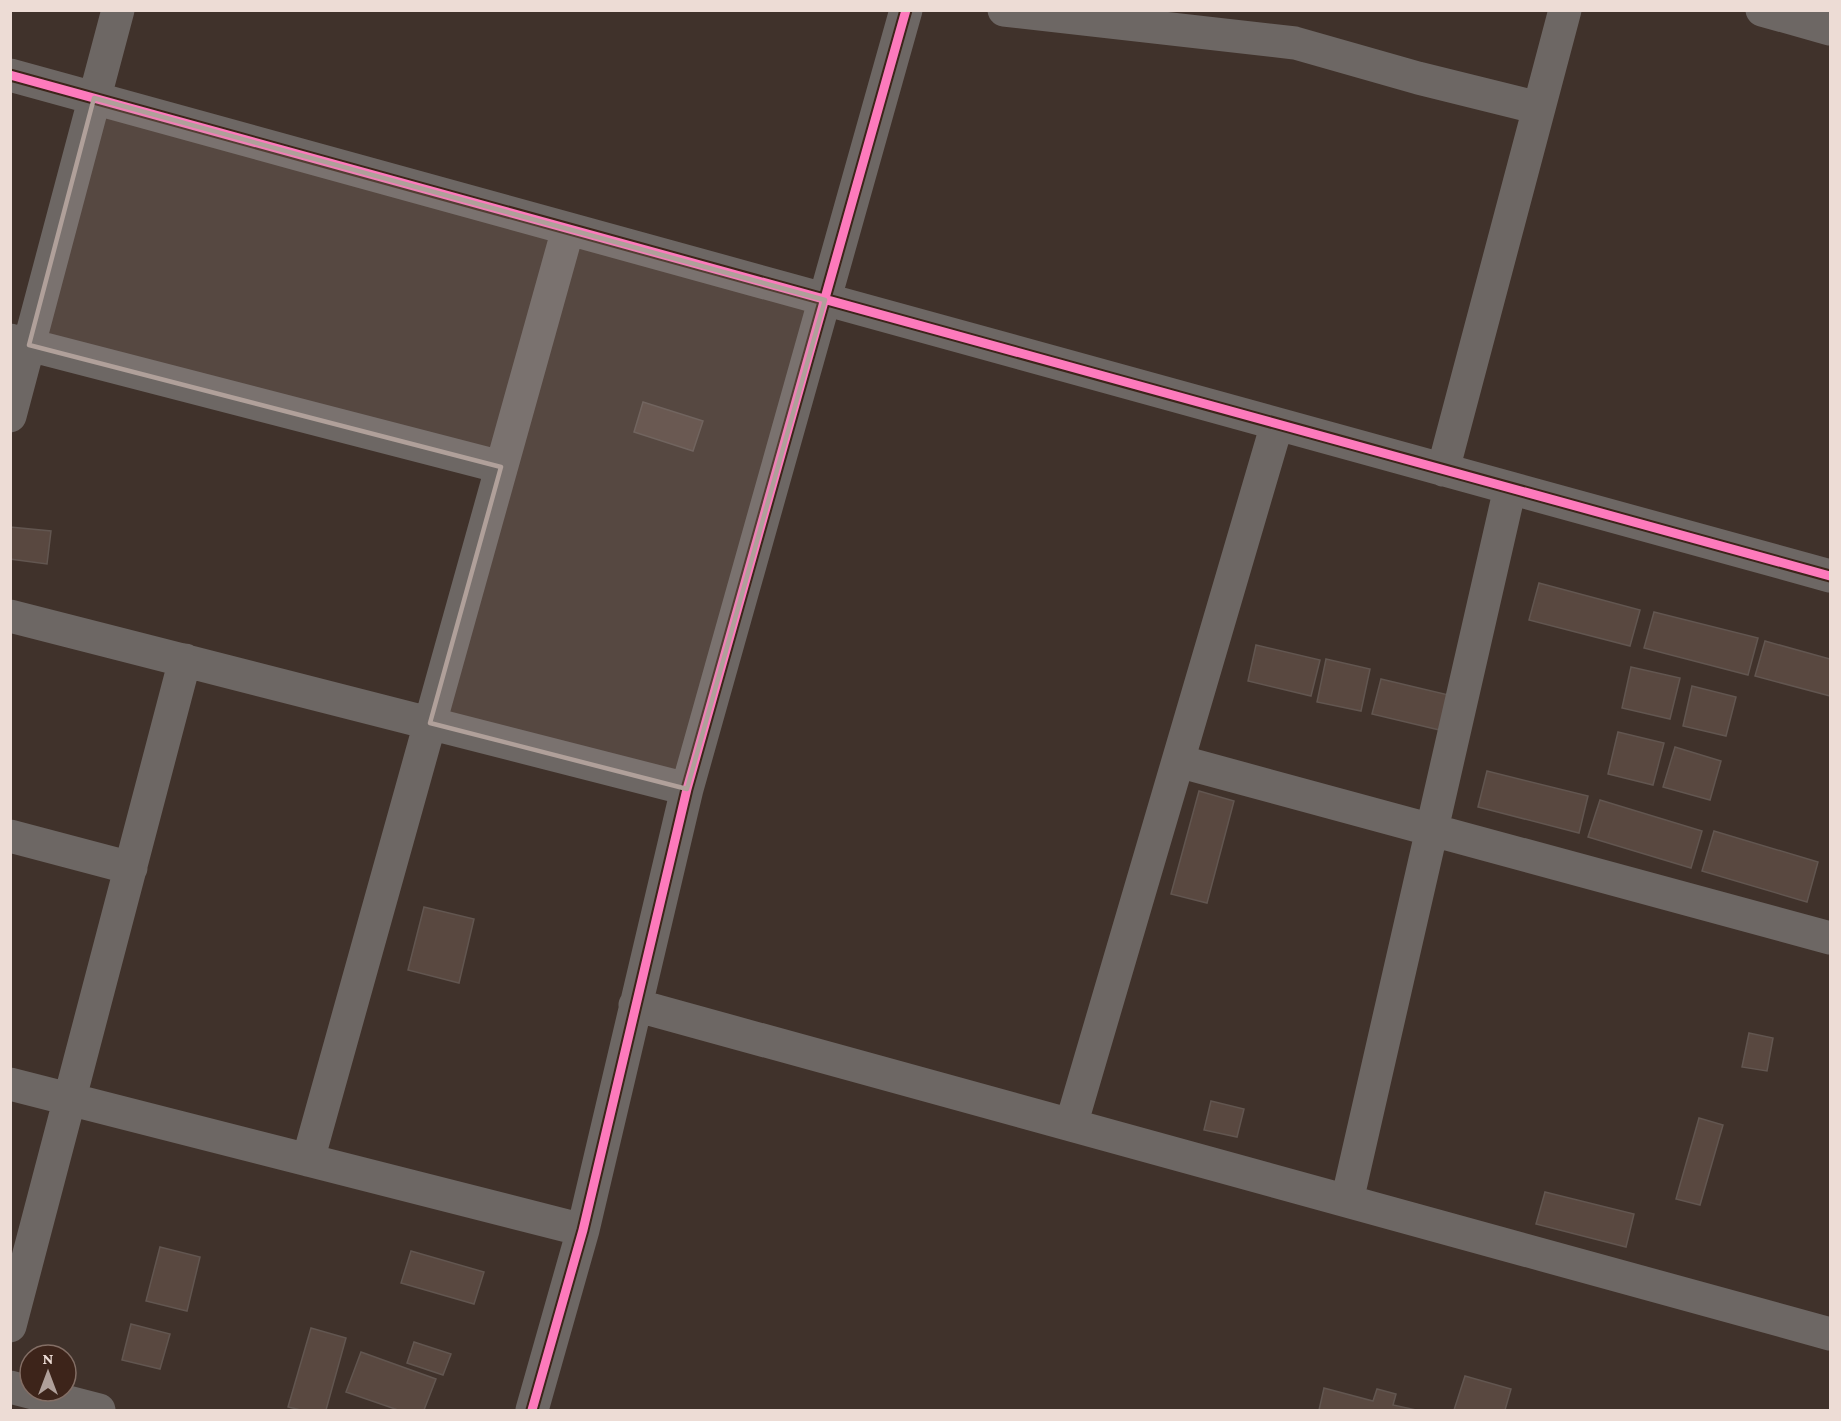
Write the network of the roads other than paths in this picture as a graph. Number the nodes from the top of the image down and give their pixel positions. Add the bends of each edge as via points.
1 (118, 10) edge
2 (906, 10) edge
3 (1004, 10) edge
4 (1565, 10) edge
5 (1762, 10) edge
6 (1830, 29) edge
7 (10, 75) edge
8 (94, 98) junction
9 (1539, 108) junction
10 (568, 229) junction
11 (825, 300) junction
12 (20, 342) edge
13 (10, 416) edge
14 (1276, 424) junction
15 (501, 467) junction
16 (1443, 470) junction
17 (1510, 488) junction
18 (1830, 576) edge
19 (10, 616) edge
20 (185, 660) junction
21 (430, 723) junction
22 (1178, 761) junction
23 (687, 789) junction
24 (1432, 830) junction
25 (10, 836) edge
26 (131, 868) junction
27 (1830, 939) edge
28 (635, 1005) junction
29 (10, 1084) edge
30 (70, 1099) junction
31 (1071, 1125) junction
32 (308, 1160) junction
33 (1347, 1201) junction
34 (583, 1230) junction
35 (10, 1326) edge
36 (1830, 1334) edge
37 (10, 1387) edge
38 (99, 1410) edge
39 (532, 1410) edge

1 - 8 street
2 - 11 street
3 - 9 street via 1295,43
4 - 9 street
5 - 6 street
7 - 8 street
8 - 10 street
8 - 12 street
9 - 16 street
10 - 11 street
10 - 15 street
11 - 14 street
11 - 23 street
12 - 13 street
12 - 15 street
14 - 16 street
14 - 22 street
15 - 21 street
16 - 17 street
17 - 18 street
17 - 24 street
19 - 20 street
20 - 21 street
20 - 26 street
21 - 23 street
21 - 32 street
22 - 24 street
22 - 31 street
23 - 28 street
24 - 27 street
24 - 33 street
25 - 26 street
26 - 30 street
28 - 31 street
28 - 34 street
29 - 30 street
30 - 32 street
30 - 35 street
31 - 33 street
32 - 34 street
33 - 36 street
34 - 39 street
37 - 38 street

